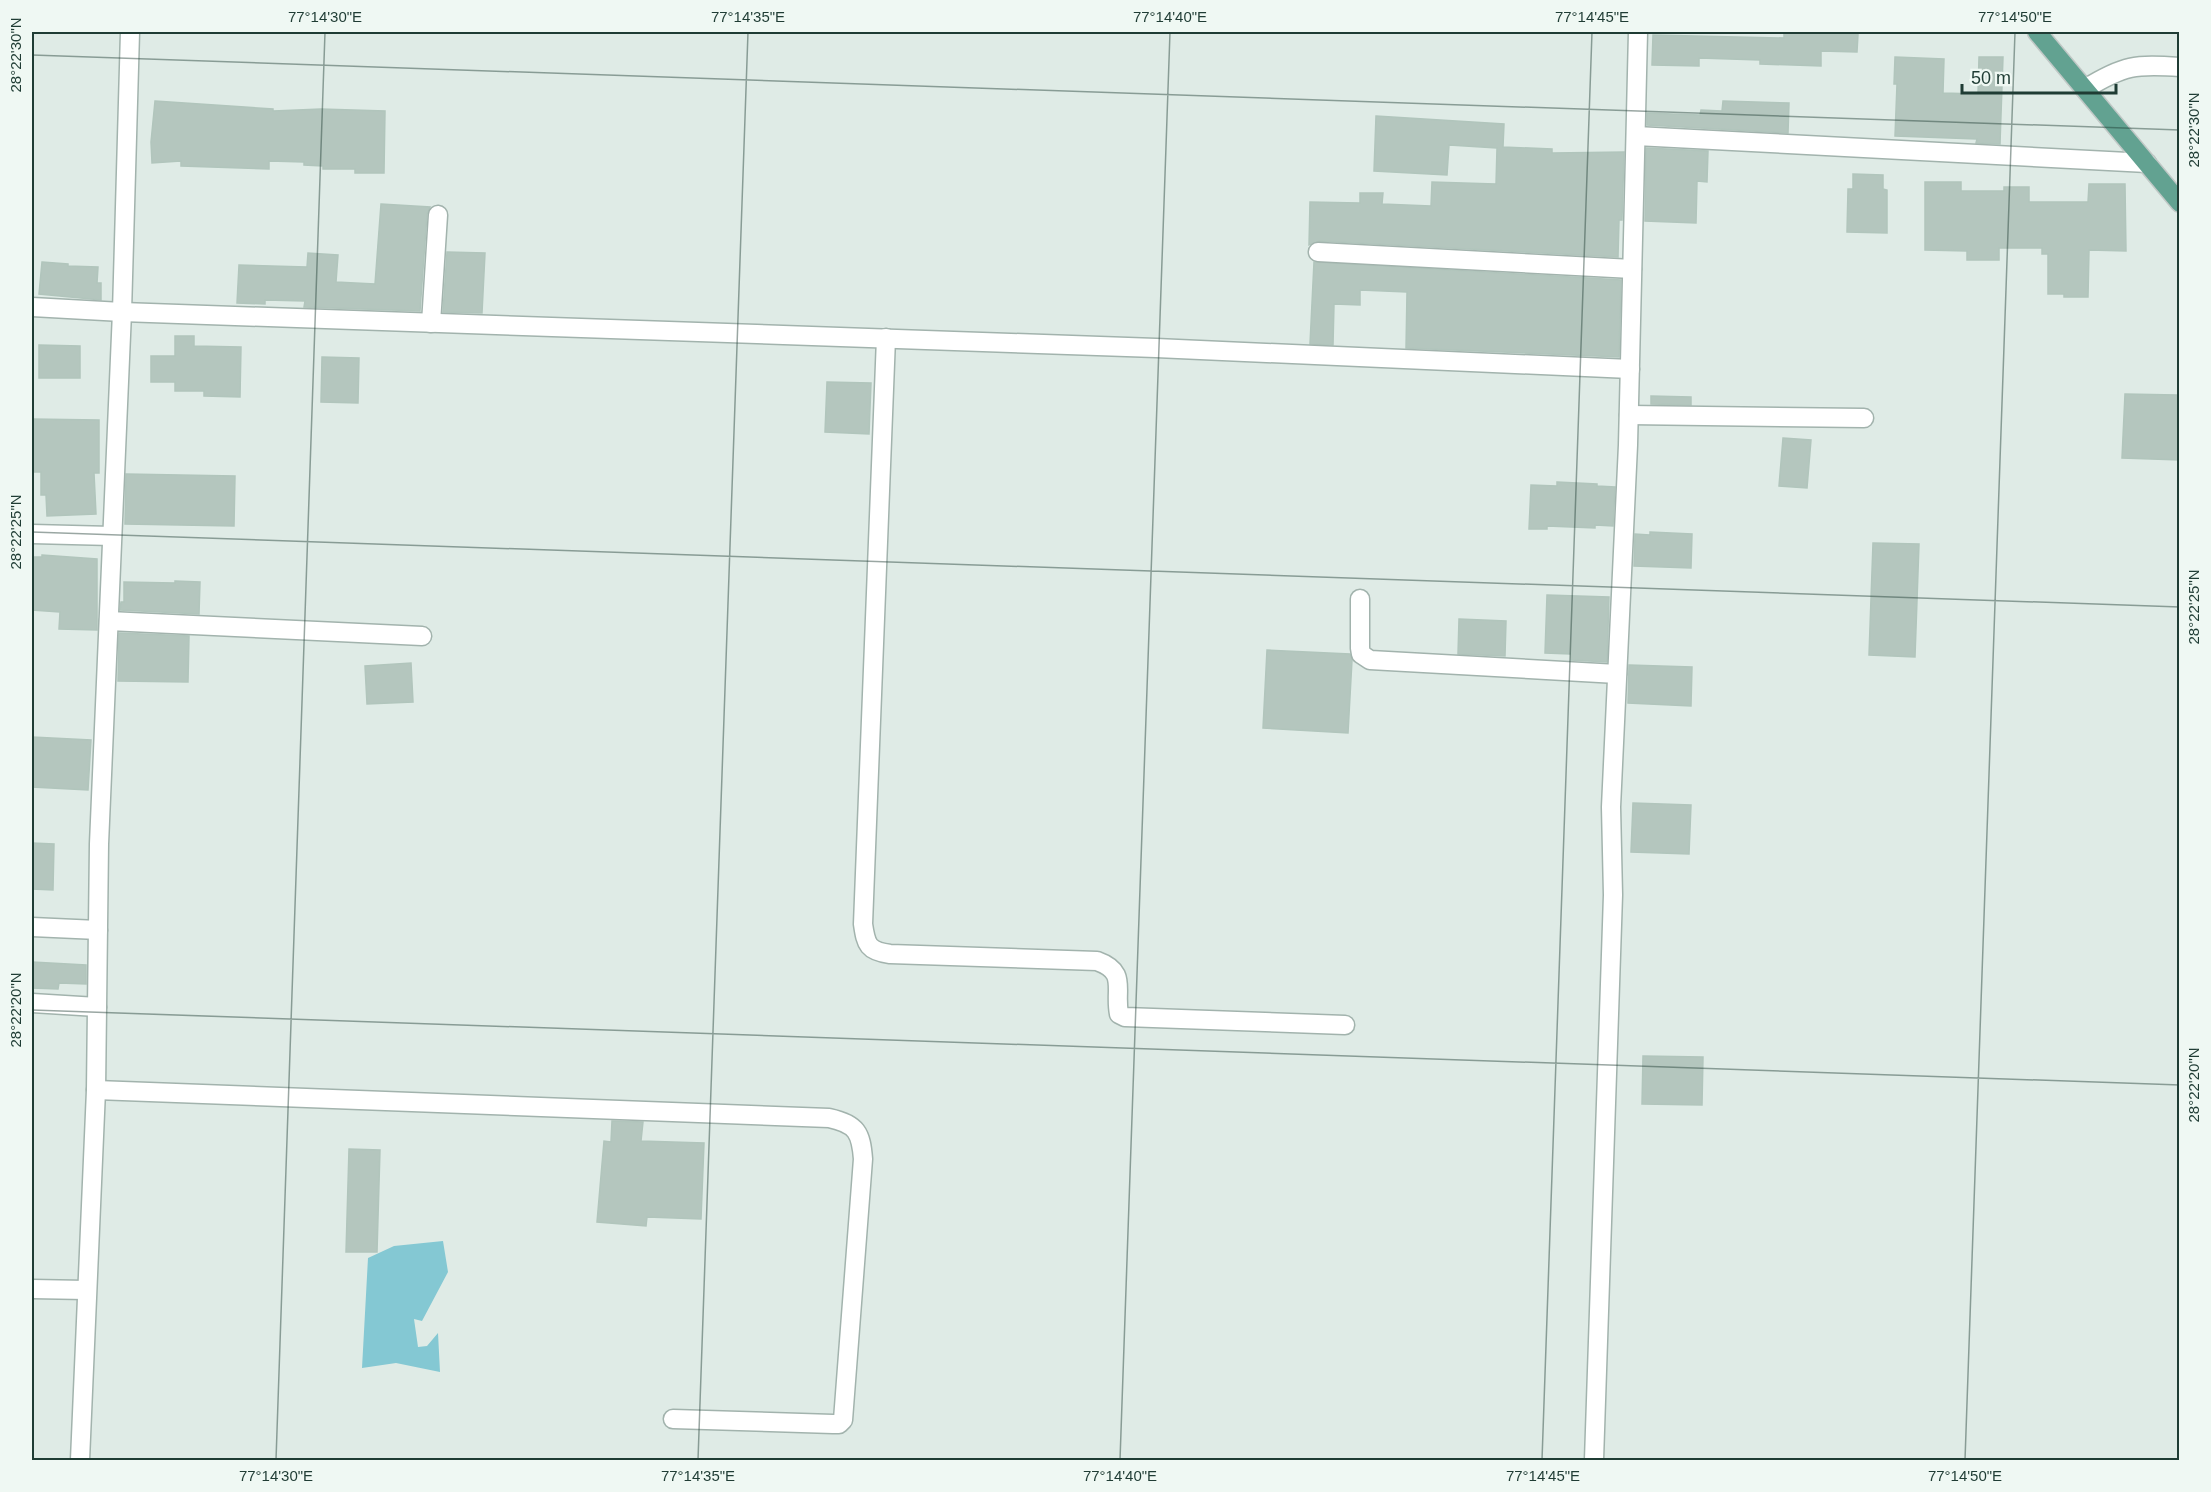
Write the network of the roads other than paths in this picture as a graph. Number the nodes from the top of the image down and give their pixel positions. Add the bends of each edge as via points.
1 (130, 32) edge
2 (1638, 32) edge
3 (2037, 32) edge
4 (2180, 67) edge
5 (2085, 89) junction
6 (1636, 136) junction
7 (2148, 163) junction
8 (2180, 203) edge
9 (438, 215) dead end
10 (1318, 252) dead end
11 (1632, 269) junction
12 (32, 307) edge
13 (122, 312) junction
14 (431, 323) junction
15 (886, 339) junction
16 (1630, 369) junction
17 (1629, 415) junction
18 (1864, 418) dead end
19 (32, 534) edge
20 (112, 536) junction
21 (1360, 599) dead end
22 (109, 621) junction
23 (422, 636) dead end
24 (1617, 674) junction
25 (32, 927) edge
26 (98, 930) junction
27 (32, 1003) edge
28 (97, 1007) junction
29 (1345, 1024) dead end
30 (96, 1090) junction
31 (32, 1289) edge
32 (86, 1290) junction
33 (673, 1419) dead end
34 (80, 1461) edge
35 (1594, 1461) edge

1 - 13 street
2 - 6 street
3 - 5 main road
4 - 5 street via 2132,66 2112,72
5 - 7 main road
6 - 7 street
6 - 11 street
7 - 8 main road
9 - 14 street
10 - 11 street
11 - 16 street
12 - 13 street
13 - 14 street
13 - 20 street
14 - 15 street
15 - 16 street
15 - 29 street via 863,924 870,948 890,954 1097,961 1116,973 1119,1014 1125,1017
16 - 17 street
17 - 18 street
17 - 24 street
19 - 20 street
20 - 22 street
21 - 24 street via 1360,648 1361,654 1370,660
22 - 23 street
22 - 26 street
24 - 35 street
25 - 26 street
26 - 28 street
27 - 28 street
28 - 30 street
30 - 32 street
30 - 33 street via 830,1118 846,1122 857,1131 863,1159 843,1420 833,1424
31 - 32 street
32 - 34 street

